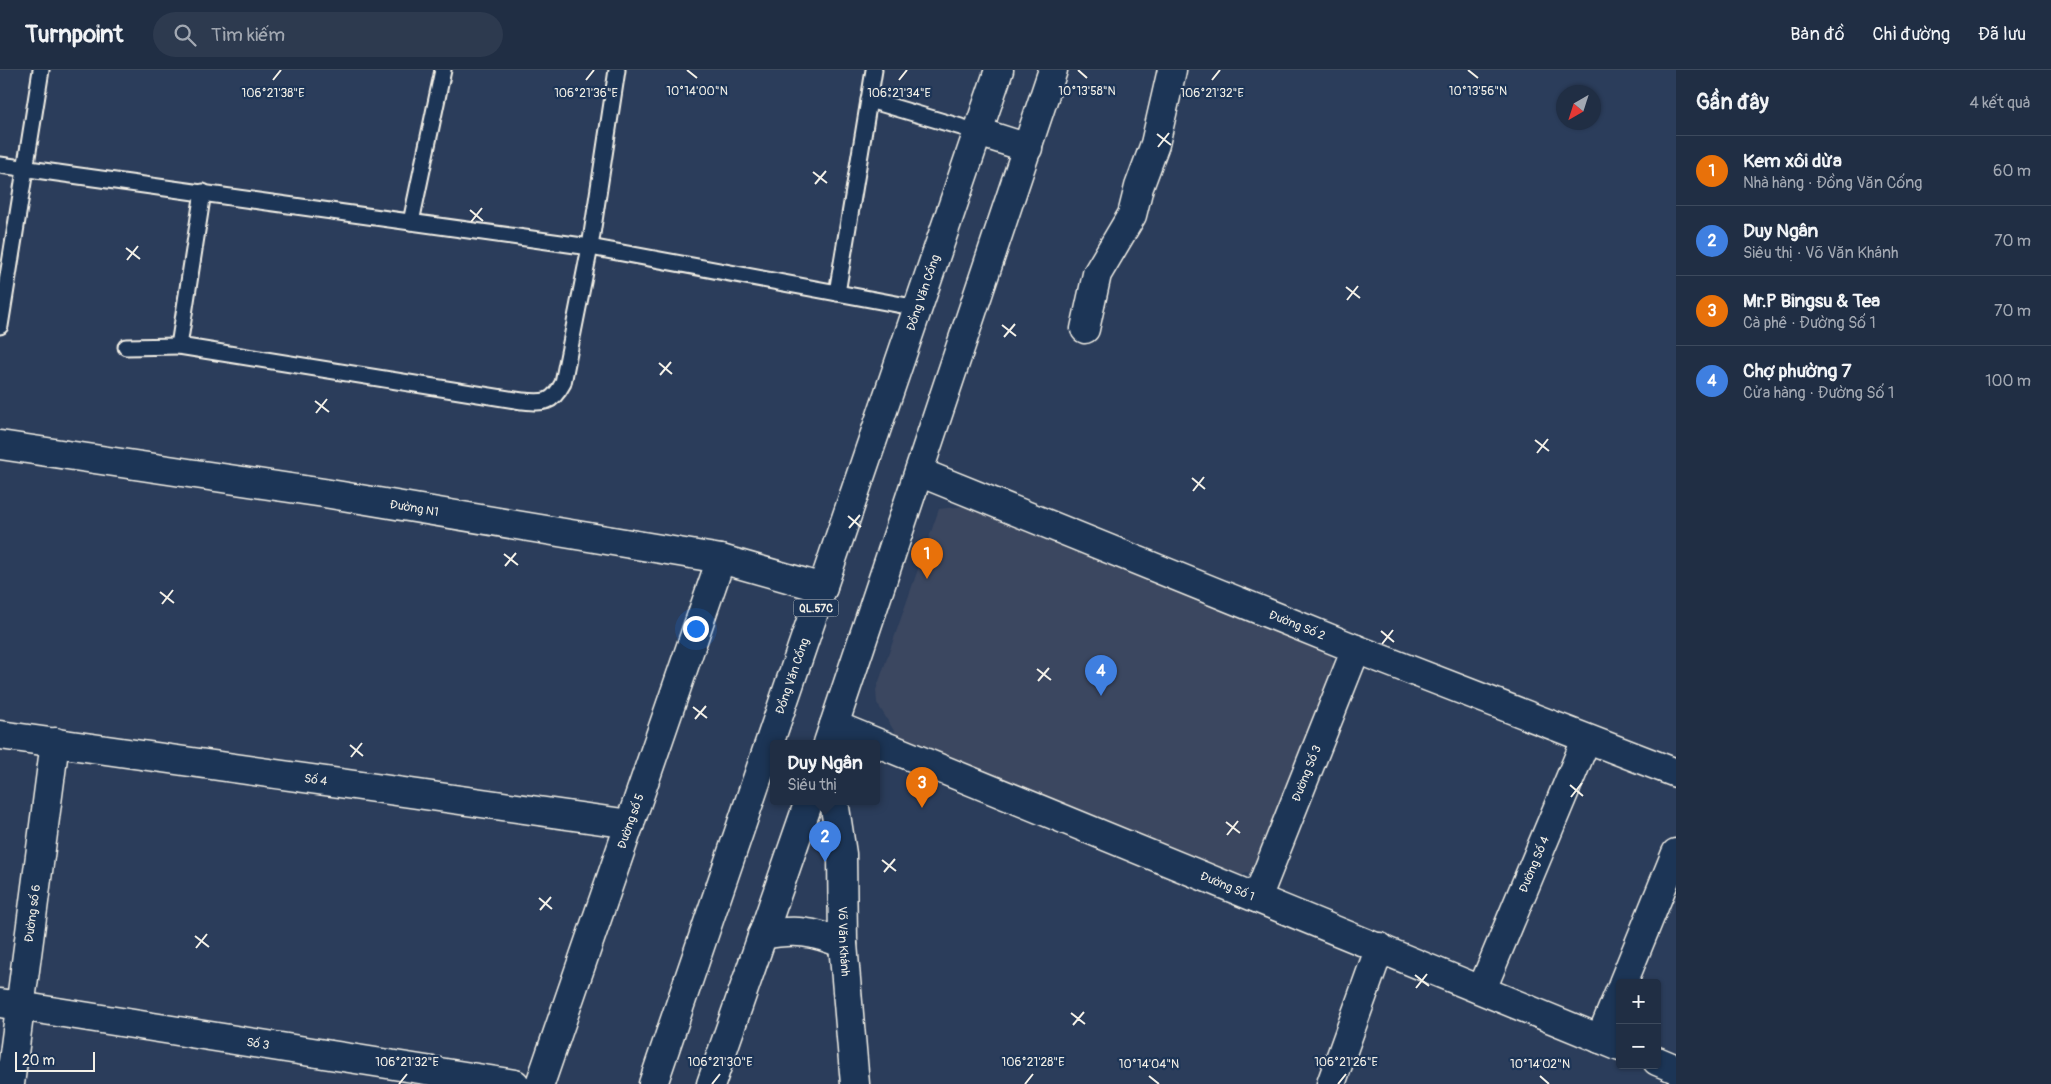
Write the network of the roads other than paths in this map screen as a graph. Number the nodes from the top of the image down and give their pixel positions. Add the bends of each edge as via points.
1 (41, 70) edge
2 (443, 70) edge
3 (617, 70) edge
4 (874, 70) edge
5 (999, 70) edge
6 (1053, 70) edge
7 (1172, 70) edge
8 (869, 100) junction
9 (978, 132) junction
10 (1028, 148) junction
11 (0, 165) edge
12 (26, 169) junction
13 (203, 192) junction
14 (411, 222) junction
15 (590, 247) junction
16 (837, 293) junction
17 (918, 308) junction
18 (0, 326) edge
19 (1084, 329) dead end
20 (179, 346) junction
21 (126, 347) dead end
22 (0, 445) edge
23 (919, 472) junction
24 (721, 559) junction
25 (823, 588) junction
26 (1356, 649) junction
27 (831, 734) edge
28 (0, 735) edge
29 (771, 740) edge
30 (847, 740) edge
31 (1586, 740) junction
32 (55, 742) junction
33 (770, 743) edge
34 (880, 753) edge
35 (1676, 773) edge
36 (808, 805) edge
37 (835, 805) edge
38 (630, 824) junction
39 (1676, 853) edge
40 (1257, 898) junction
41 (762, 935) junction
42 (844, 944) junction
43 (1380, 947) junction
44 (1625, 979) edge
45 (1482, 989) junction
46 (10, 1004) edge
47 (1616, 1012) edge
48 (1610, 1043) edge
49 (1661, 1063) edge
50 (1676, 1069) edge
51 (10, 1084) edge
52 (515, 1084) edge
53 (540, 1084) edge
54 (653, 1084) edge
55 (712, 1084) edge
56 (855, 1084) edge
57 (1331, 1084) edge

1 - 12 lane
2 - 14 lane
3 - 15 lane
4 - 8 lane
5 - 9 main road, Đồng Văn Cống / QL.57C
6 - 10 main road
7 - 19 main road via 1156,144 1132,215 1098,274
8 - 9 lane
8 - 16 lane
9 - 10 main road
9 - 17 main road, Đồng Văn Cống / QL.57C
10 - 23 main road
11 - 12 lane
12 - 13 lane
12 - 18 lane
13 - 14 lane
13 - 20 lane
14 - 15 lane
15 - 16 lane
15 - 20 lane via 563,383 549,401 522,401
16 - 17 lane
17 - 25 main road, Đồng Văn Cống / QL.57C
20 - 21 lane
22 - 24 main road, Đường N1 via 324,493
23 - 26 main road, Đường Số 2
23 - 27 main road
24 - 25 main road, Đường N1
24 - 38 main road, Đường số 5
25 - 29 main road, Đồng Văn Cống / QL.57C
26 - 31 main road, Đường Số 2
26 - 40 main road, Đường Số 3
27 - 30 main road, Đường Số 1
28 - 32 main road, Số 4
31 - 35 main road, Đường Số 2
31 - 45 main road, Đường Số 4
32 - 38 main road, Số 4
32 - 46 main road, Đường số 6
33 - 54 main road, Đồng Văn Cống / QL.57C
34 - 40 main road, Đường Số 1
36 - 41 main road
37 - 42 main road, Võ Văn Khánh via 842,854
38 - 53 main road, Đường số 5
39 - 44 main road
40 - 43 main road, Đường Số 1
41 - 42 main road via 800,931 821,934
41 - 55 main road
42 - 56 main road, Võ Văn Khánh
43 - 45 main road, Đường Số 1
43 - 57 main road
45 - 48 main road, Đường Số 1
46 - 51 main road, Đường số 6
46 - 52 main road, Số 3
47 - 48 main road
49 - 50 main road

